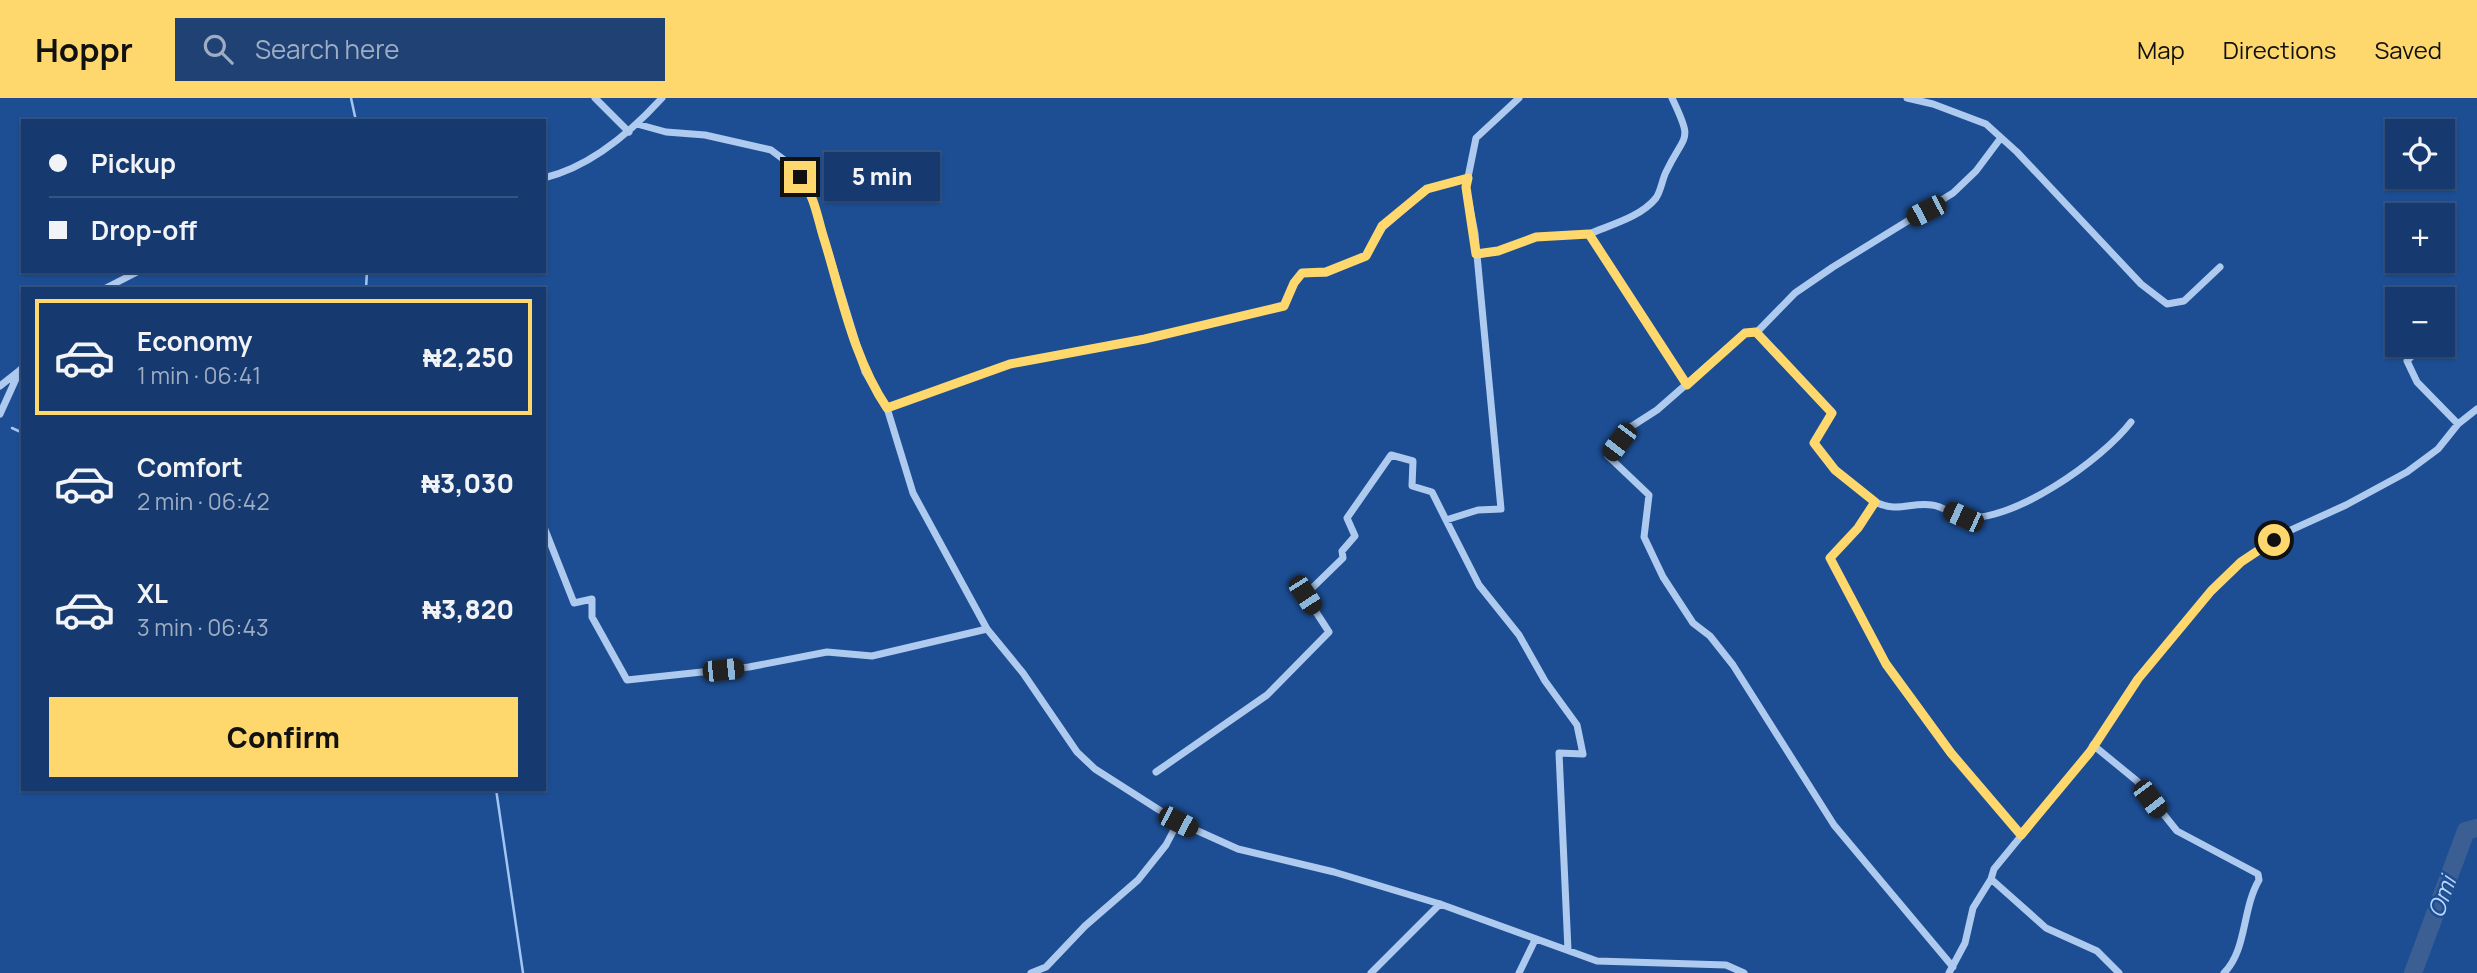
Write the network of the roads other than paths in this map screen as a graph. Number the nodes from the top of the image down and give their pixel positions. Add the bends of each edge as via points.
1 (595, 98) edge
2 (662, 98) edge
3 (1519, 98) edge
4 (1672, 98) edge
5 (1907, 98) edge
6 (649, 112) junction
7 (637, 124) junction
8 (654, 130) junction
9 (629, 132) junction
10 (2000, 139) junction
11 (546, 177) edge
12 (1468, 178) junction
13 (1589, 234) junction
14 (1476, 254) junction
15 (2220, 267) dead end
16 (135, 273) edge
17 (108, 287) edge
18 (1756, 332) junction
19 (2411, 357) edge
20 (21, 369) edge
21 (1687, 385) junction
22 (0, 386) edge
23 (887, 408) junction
24 (2477, 409) edge
25 (0, 414) edge
26 (2131, 422) dead end
27 (2458, 424) junction
28 (1875, 502) junction
29 (1446, 520) junction
30 (546, 532) edge
31 (986, 629) junction
32 (2093, 744) junction
33 (1156, 772) dead end
34 (1178, 822) junction
35 (2021, 835) junction
36 (1992, 879) junction
37 (1440, 904) junction
38 (1535, 940) junction
39 (1568, 950) junction
40 (1951, 970) edge
41 (1031, 973) edge
42 (1371, 973) edge
43 (1519, 973) edge
44 (1744, 973) edge
45 (2119, 973) edge
46 (2224, 973) edge

1 - 9 street
2 - 6 street
3 - 12 street via 1476,138
4 - 13 street via 1686,127 1683,147 1657,198 1632,216
5 - 10 street via 1986,124
6 - 7 street
6 - 8 street
7 - 8 street
7 - 9 street
8 - 23 street via 705,135 771,150 800,177 817,206 865,372
9 - 11 street via 587,160
10 - 15 street via 2141,284 2167,304 2184,300
10 - 18 street via 1953,193 1795,293
12 - 14 street
12 - 23 street via 1427,189 1382,226 1366,256 1326,272 1302,273 1284,306 1010,364
13 - 14 street via 1536,237
13 - 21 street
14 - 29 street via 1501,509 1478,510
16 - 17 street
18 - 21 street via 1745,333
18 - 28 street via 1832,413 1814,443 1835,470
19 - 27 street via 2407,361 2417,382
20 - 22 street
20 - 25 street
21 - 40 street via 1629,428 1608,456 1649,495 1644,537 1693,623 1733,665 1834,825
23 - 31 street via 913,493
24 - 27 street
26 - 28 street via 2119,438 2061,484 1999,512 1963,517 1933,505 1889,509
27 - 32 street via 2438,449 2407,472 2291,530 2241,562 2138,679
28 - 35 street via 1830,558 1886,664 1951,753
29 - 33 street via 1432,492 1412,486 1413,461 1391,455 1347,518 1355,536 1342,551 1343,558 1305,595 1329,632 1267,695
29 - 39 street via 1479,585 1519,635 1577,725 1583,754 1559,754
30 - 31 street via 574,603 592,599 592,617 627,680 750,667 827,652 872,656
31 - 34 street via 1023,673 1077,752 1095,769
32 - 35 street via 2052,802
32 - 46 street via 2137,781 2177,831 2258,874 2238,953
34 - 37 street via 1238,849
34 - 41 street via 1138,880 1045,967
35 - 36 street via 1994,869
36 - 40 street via 1973,908 1969,932
36 - 45 street via 2046,928 2097,951
37 - 38 street
37 - 42 street
38 - 39 street
38 - 43 street
39 - 44 street via 1597,961 1726,965

